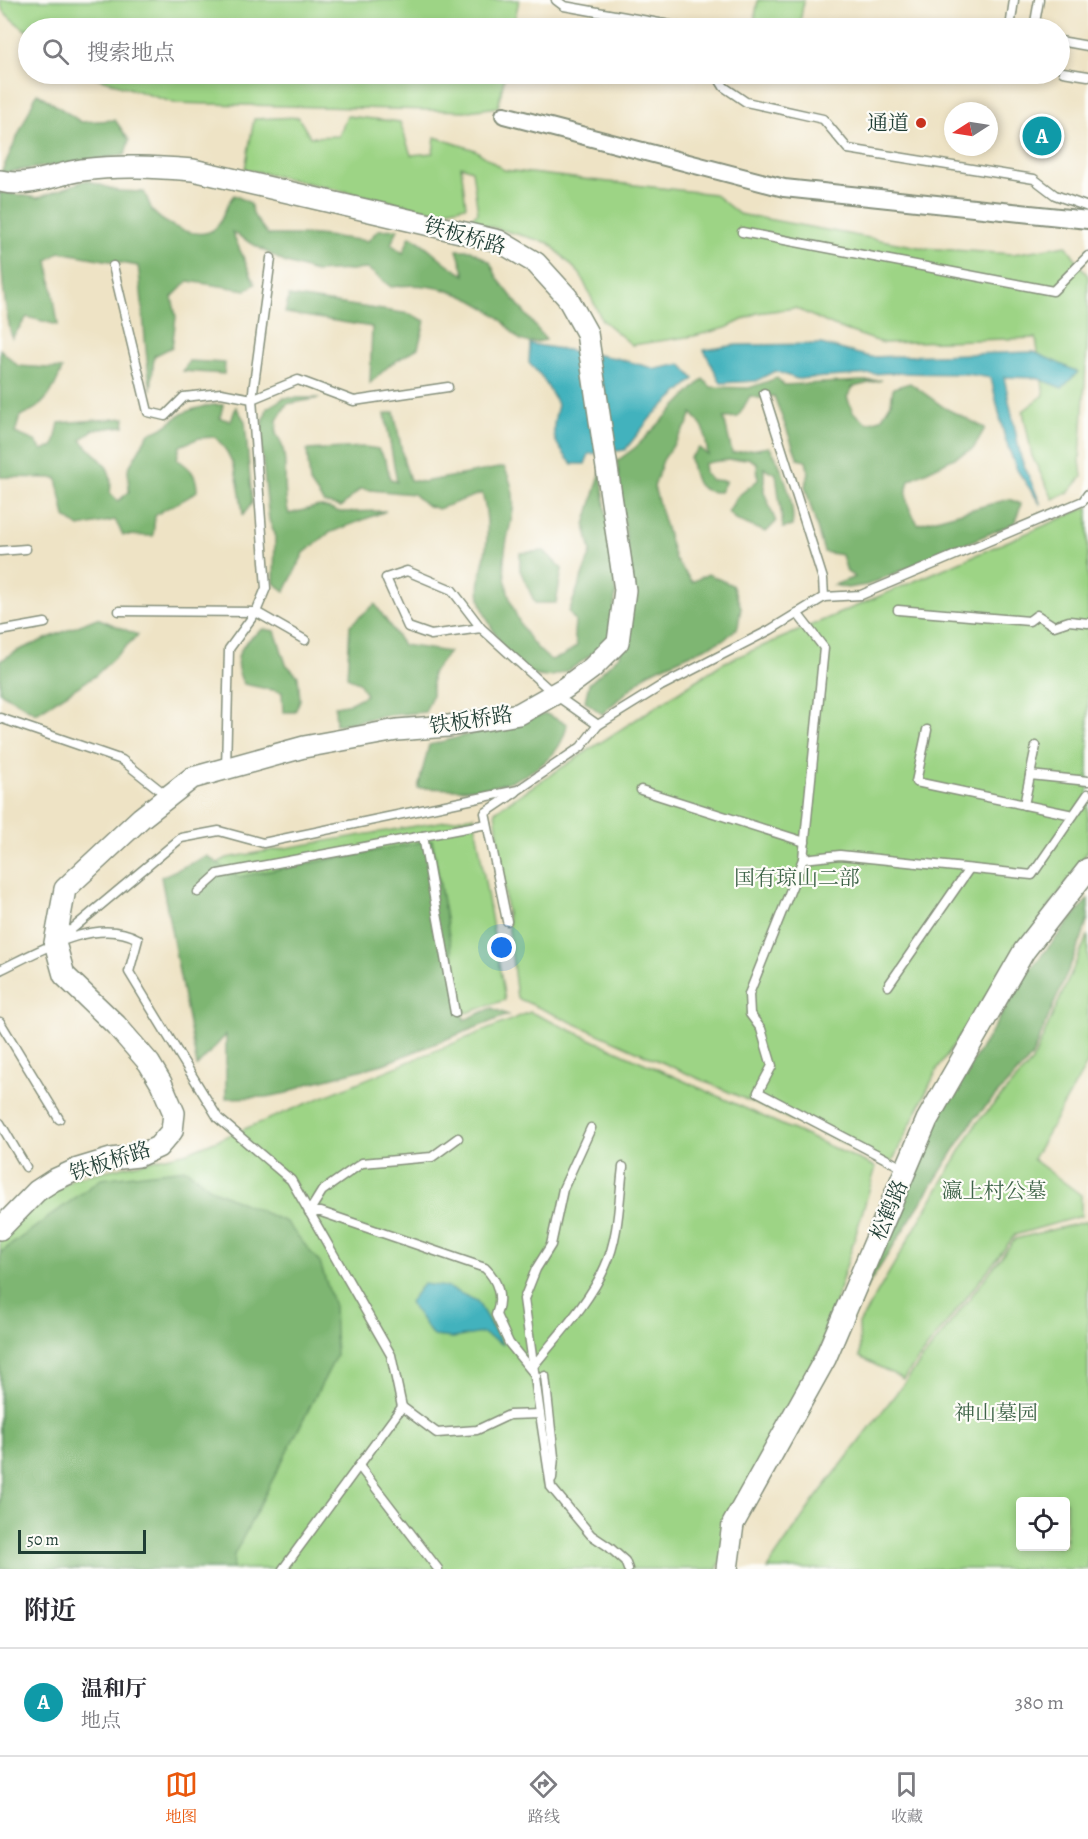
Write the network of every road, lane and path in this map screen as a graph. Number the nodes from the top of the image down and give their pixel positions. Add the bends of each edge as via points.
1 (556, 0) edge
2 (1014, 0) edge
3 (1039, 0) edge
4 (631, 18) edge
5 (1011, 18) edge
6 (1036, 18) edge
7 (1070, 43) edge
8 (1088, 46) edge
9 (1070, 73) edge
10 (1088, 76) edge
11 (722, 84) edge
12 (504, 115) dead end
13 (0, 181) edge
14 (1088, 207) edge
15 (1088, 220) edge
16 (742, 232) dead end
17 (1088, 256) edge
18 (271, 258) dead end
19 (113, 266) dead end
20 (448, 387) dead end
21 (764, 393) dead end
22 (252, 399) junction
23 (1088, 494) edge
24 (26, 549) dead end
25 (0, 551) edge
26 (824, 597) junction
27 (898, 610) dead end
28 (118, 611) dead end
29 (256, 612) junction
30 (797, 613) junction
31 (45, 623) dead end
32 (1088, 623) edge
33 (481, 628) junction
34 (0, 631) edge
35 (305, 640) dead end
36 (554, 694) junction
37 (0, 718) edge
38 (598, 725) junction
39 (927, 730) dead end
40 (1036, 746) dead end
41 (226, 768) junction
42 (1030, 774) junction
43 (1088, 781) edge
44 (518, 790) junction
45 (641, 790) dead end
46 (1088, 794) edge
47 (168, 797) junction
48 (1024, 805) junction
49 (1073, 815) junction
50 (487, 824) junction
51 (423, 836) junction
52 (805, 842) junction
53 (803, 858) junction
54 (969, 869) junction
55 (1088, 869) edge
56 (198, 892) dead end
57 (507, 921) dead end
58 (55, 943) junction
59 (0, 970) edge
60 (888, 986) dead end
61 (455, 1013) dead end
62 (0, 1022) edge
63 (59, 1119) dead end
64 (0, 1123) edge
65 (591, 1128) dead end
66 (458, 1138) dead end
67 (26, 1167) dead end
68 (623, 1167) dead end
69 (906, 1169) junction
70 (309, 1212) junction
71 (0, 1229) edge
72 (535, 1364) junction
73 (540, 1376) junction
74 (402, 1407) junction
75 (540, 1414) junction
76 (359, 1466) junction
77 (551, 1487) junction
78 (283, 1569) edge
79 (438, 1569) edge
80 (628, 1569) edge
81 (727, 1569) edge

1 - 4 lane via 564,6
2 - 5 lane
3 - 6 lane
7 - 8 lane
9 - 10 lane
11 - 14 lane via 746,102 823,119 848,149 1034,179 1055,195
12 - 15 street via 784,188
13 - 36 street, 铁板桥路 via 37,183 80,170 107,168 193,170 499,241 536,263 567,297 586,333 625,590 618,642 592,668
16 - 17 lane via 1053,291
18 - 22 lane
19 - 22 lane via 148,412 165,416 184,397 221,393
20 - 22 lane via 354,401 298,380
21 - 26 lane via 823,579
22 - 29 lane via 266,588
23 - 26 lane via 1083,501 861,595
24 - 25 lane
26 - 30 lane
27 - 32 lane via 1029,621 1037,615 1054,626 1069,621
28 - 29 lane
29 - 35 lane
29 - 41 lane via 229,649
30 - 38 lane via 661,686
30 - 52 lane via 824,648
31 - 34 lane
33 - 33 lane via 452,590 407,571 386,578 408,627 431,635
33 - 36 lane
36 - 38 lane
36 - 41 street, 铁板桥路 via 519,714 315,745
37 - 47 lane via 122,760
38 - 44 lane via 581,747
39 - 48 lane via 916,782
40 - 42 lane
41 - 47 street, 铁板桥路 via 192,778
42 - 43 lane
42 - 48 lane
44 - 50 lane via 485,813
44 - 58 lane via 263,843 219,831 181,838
45 - 52 lane
46 - 49 lane
47 - 58 street, 铁板桥路 via 65,889
48 - 49 lane
49 - 54 lane via 1032,875
50 - 51 lane
50 - 57 lane
51 - 56 lane via 218,874
51 - 61 lane
52 - 53 lane
53 - 54 lane via 840,855
53 - 69 lane via 749,994 750,1014 761,1029 772,1066 758,1092
54 - 60 lane
55 - 69 street, 松鹤路 via 1024,951 927,1120
58 - 59 lane
58 - 70 lane via 98,933 125,932 138,939 129,972 218,1118 291,1180
58 - 71 street, 铁板桥路 via 64,975 134,1044 161,1083 174,1113 172,1131 158,1147 138,1156 111,1159 54,1180 37,1191
62 - 63 lane
64 - 67 lane
65 - 72 lane via 563,1189 551,1245 536,1269 525,1299
66 - 70 lane via 432,1157 362,1163 322,1191
68 - 72 lane via 617,1222 605,1267 575,1315
69 - 81 street, 松鹤路 via 825,1359 733,1524
70 - 73 lane via 321,1212 485,1268 496,1282 500,1305 496,1315 509,1343
70 - 74 lane via 391,1355
72 - 73 lane
73 - 75 lane
73 - 77 lane via 554,1457
74 - 75 lane via 437,1433 477,1430 509,1415
74 - 76 lane
75 - 77 lane
76 - 78 lane
76 - 79 lane
77 - 80 lane via 591,1535 625,1561

